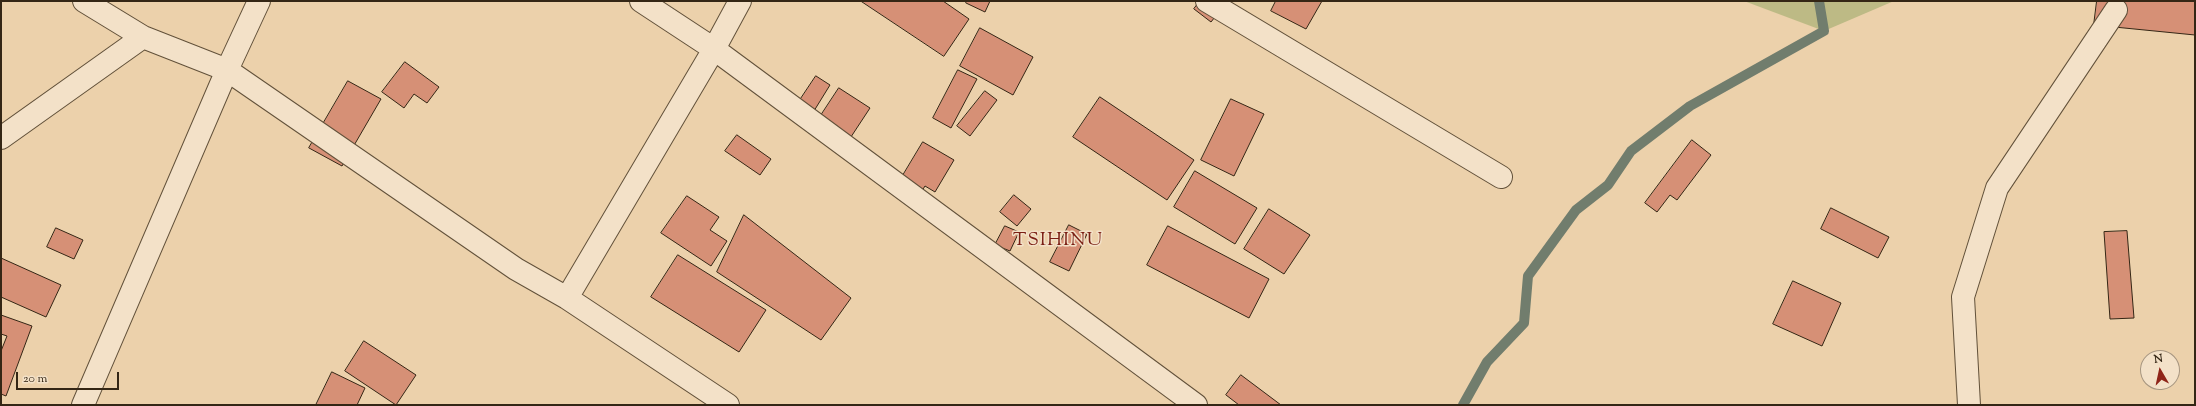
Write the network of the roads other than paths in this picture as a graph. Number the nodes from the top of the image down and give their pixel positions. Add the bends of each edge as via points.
1 (84, 1) edge
2 (259, 1) edge
3 (641, 1) edge
4 (740, 1) edge
5 (1207, 1) edge
6 (2116, 10) dead end
7 (143, 37) junction
8 (714, 49) junction
9 (227, 70) junction
10 (1, 138) edge
11 (1501, 177) dead end
12 (567, 298) junction
13 (82, 405) edge
14 (728, 405) edge
15 (1196, 405) edge
16 (1969, 405) edge

1 - 7 street
2 - 9 street
3 - 8 street
4 - 8 street
5 - 11 street
6 - 16 street via 1997,188 1963,297
7 - 9 street
7 - 10 street
8 - 12 street
8 - 15 street
9 - 12 street via 516,269
9 - 13 street
12 - 14 street

